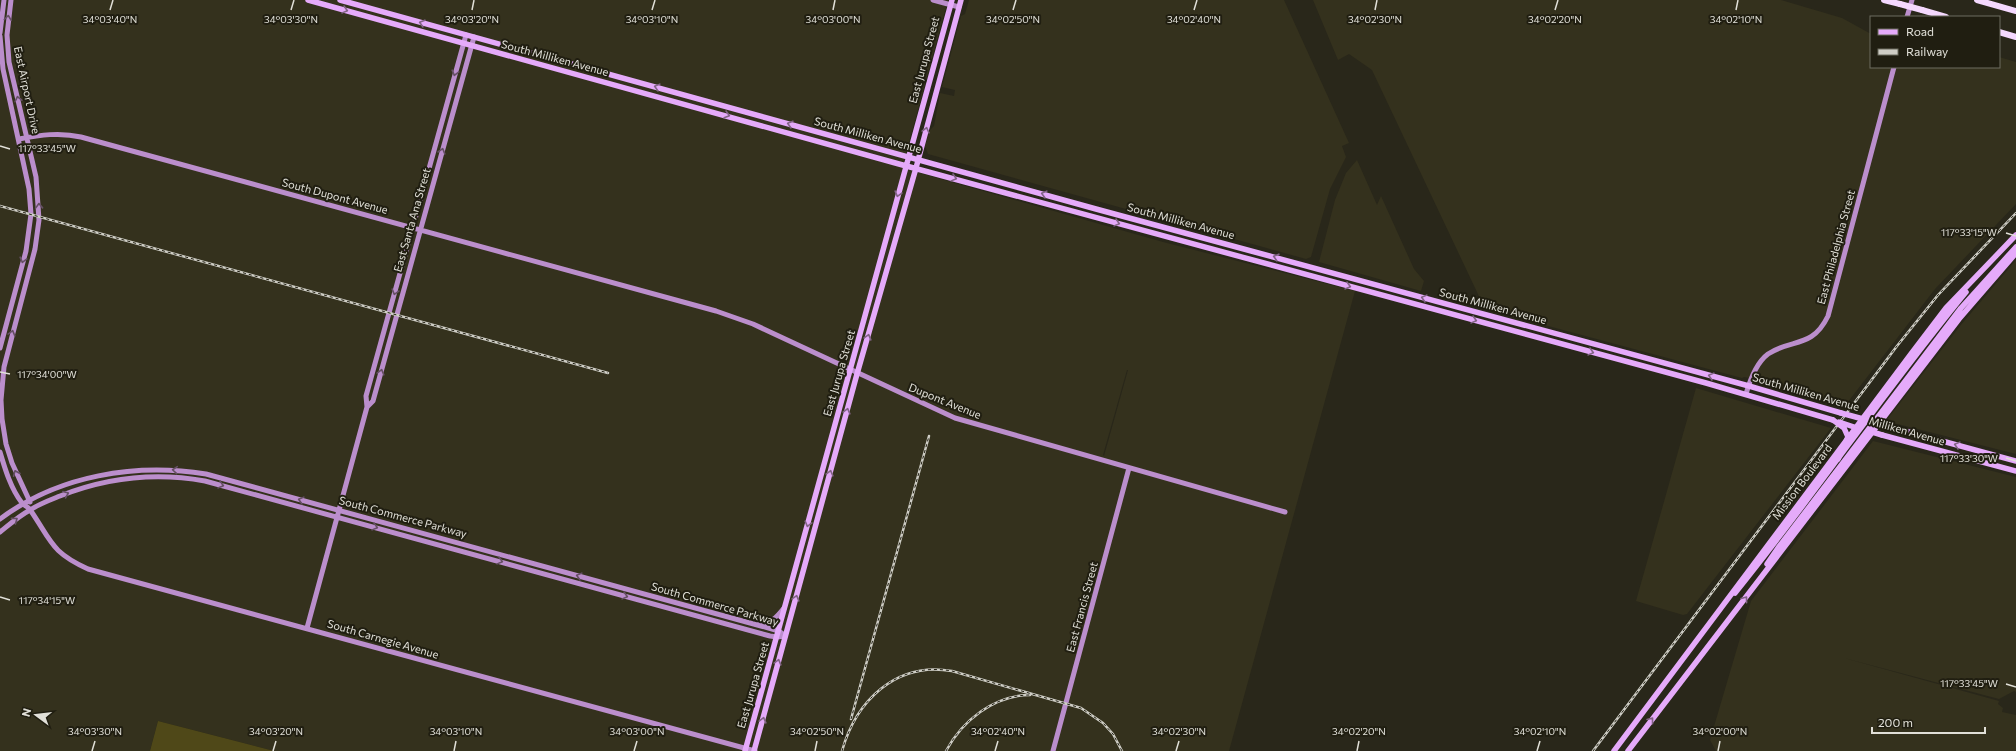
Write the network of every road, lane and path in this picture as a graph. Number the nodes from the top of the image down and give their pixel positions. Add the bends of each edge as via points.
1 (4, 0) edge
2 (11, 0) edge
3 (308, 0) edge
4 (340, 0) edge
5 (933, 0) edge
6 (961, 0) edge
7 (1884, 0) edge
8 (1912, 0) edge
9 (1977, 0) edge
10 (951, 2) edge
11 (959, 7) junction
12 (2016, 11) edge
13 (1908, 16) edge
14 (1943, 16) edge
15 (2000, 32) edge
16 (0, 35) edge
17 (466, 36) junction
18 (474, 37) junction
19 (2016, 37) edge
20 (464, 43) junction
21 (471, 45) junction
22 (1894, 68) edge
23 (27, 137) junction
24 (19, 139) junction
25 (908, 156) junction
26 (918, 159) junction
27 (906, 165) junction
28 (916, 168) junction
29 (413, 228) junction
30 (420, 229) junction
31 (2016, 235) edge
32 (2006, 244) junction
33 (2016, 247) edge
34 (2016, 253) edge
35 (608, 282) joint
36 (1556, 334) junction
37 (1554, 341) junction
38 (0, 348) edge
39 (850, 370) junction
40 (857, 374) junction
41 (1749, 386) junction
42 (1746, 394) junction
43 (367, 407) junction
44 (1833, 420) junction
45 (1867, 420) junction
46 (1873, 422) junction
47 (1861, 429) junction
48 (1867, 430) junction
49 (0, 452) edge
50 (1838, 459) junction
51 (2016, 461) edge
52 (1129, 468) junction
53 (2016, 471) edge
54 (30, 500) junction
55 (22, 503) junction
56 (30, 509) junction
57 (339, 510) junction
58 (1285, 512) dead end
59 (337, 516) junction
60 (0, 519) edge
61 (0, 532) edge
62 (1754, 587) junction
63 (786, 604) junction
64 (752, 623) junction
65 (307, 628) junction
66 (779, 631) junction
67 (785, 636) junction
68 (777, 637) junction
69 (1646, 708) junction
70 (745, 750) edge
71 (754, 751) edge
72 (1053, 751) edge
73 (1614, 751) edge
74 (1628, 751) edge

1 - 16 street, East Airport Drive
23 -> 2 street, East Airport Drive via 7,50
3 -> 20 main road, South Milliken Avenue
17 -> 4 main road, South Milliken Avenue
5 - 10 street
6 - 11 main road, East Jurupa Street
7 - 14 highway, bridge
8 - 13 street
9 - 12 highway
10 - 11 street
10 - 25 main road, East Jurupa Street
26 -> 11 main road, East Jurupa Street
15 - 19 highway
16 - 24 street, East Airport Drive via 3,69
17 - 18 main road, South Milliken Avenue
17 - 20 street, East Santa Ana Street
18 - 21 street, East Santa Ana Street
25 -> 18 main road, South Milliken Avenue
20 - 21 main road, South Milliken Avenue
20 -> 29 street, East Santa Ana Street
21 -> 27 main road, South Milliken Avenue
30 -> 21 street, East Santa Ana Street
22 - 41 street, East Philadelphia Street via 1826,320 1808,340 1779,349 1764,358 1757,366
23 - 24 street
23 - 29 street, South Dupont Avenue via 56,134 82,136
54 -> 23 street, East Airport Drive via 6,444 1,400 4,367 38,229 36,177
24 -> 38 street, East Airport Drive via 29,189 30,228
25 - 26 main road, South Milliken Avenue
25 - 27 main road, East Jurupa Street
26 - 28 main road, East Jurupa Street
36 -> 26 main road, South Milliken Avenue
27 - 28 main road, South Milliken Avenue
27 -> 39 main road, East Jurupa Street
28 -> 37 main road, South Milliken Avenue
40 -> 28 main road, East Jurupa Street
29 - 30 street, South Dupont Avenue
29 -> 43 street, East Santa Ana Street via 366,396
30 - 35 street, South Dupont Avenue
43 -> 30 street, East Santa Ana Street via 372,401
31 - 32 main road, Mission Boulevard
32 - 45 main road via 1934,330
32 - 69 main road, Mission Boulevard via 1946,308 1910,354
33 - 46 main road via 1961,308
34 - 62 main road via 1959,320
35 - 39 street, Dupont Avenue via 742,320
36 - 37 main road
41 -> 36 main road, South Milliken Avenue
37 -> 42 main road, South Milliken Avenue
39 - 40 street, Dupont Avenue
39 -> 63 main road, East Jurupa Street
40 - 52 street, Dupont Avenue via 955,418
67 -> 40 main road, East Jurupa Street
41 - 42 street, East Philadelphia Street
41 - 45 main road, South Milliken Avenue, bridge
42 - 44 main road, Milliken Avenue
43 - 57 street, East Santa Ana Street
44 - 47 main road, Milliken Avenue, bridge
44 - 50 main road, bridge via 1844,428 1848,437
45 - 46 main road, South Milliken Avenue
45 - 47 main road
46 - 48 main road
51 -> 46 main road, South Milliken Avenue, bridge
47 - 48 main road, Milliken Avenue
47 - 50 main road, bridge
48 - 53 main road, Milliken Avenue, bridge
48 - 62 main road via 1778,548
49 - 55 street via 10,482
50 - 69 main road
52 - 58 street, Dupont Avenue
52 - 72 street, East Francis Street
54 - 55 street, South Commerce Parkway
54 - 56 street, East Airport Drive
57 -> 54 street, South Commerce Parkway via 206,474 156,469 90,477
55 - 56 street
55 - 60 street
56 -> 59 street, South Commerce Parkway via 98,483 141,476 170,476 205,481
61 -> 56 street
56 - 65 street, South Carnegie Avenue via 55,549 88,569
57 - 59 street, East Santa Ana Street
64 -> 57 street, South Commerce Parkway
59 - 65 street, East Santa Ana Street
59 -> 68 street, South Commerce Parkway
74 -> 62 main road
63 - 64 street via 777,618 769,622
63 - 66 main road, East Jurupa Street
64 - 66 street, South Commerce Parkway
65 - 70 street, South Carnegie Avenue
66 - 67 street, South Commerce Parkway
66 - 68 main road, East Jurupa Street
67 - 68 street, South Commerce Parkway
71 -> 67 main road, East Jurupa Street
68 - 70 main road, East Jurupa Street
69 - 73 main road, Mission Boulevard
70 - 71 street, South Carnegie Avenue

